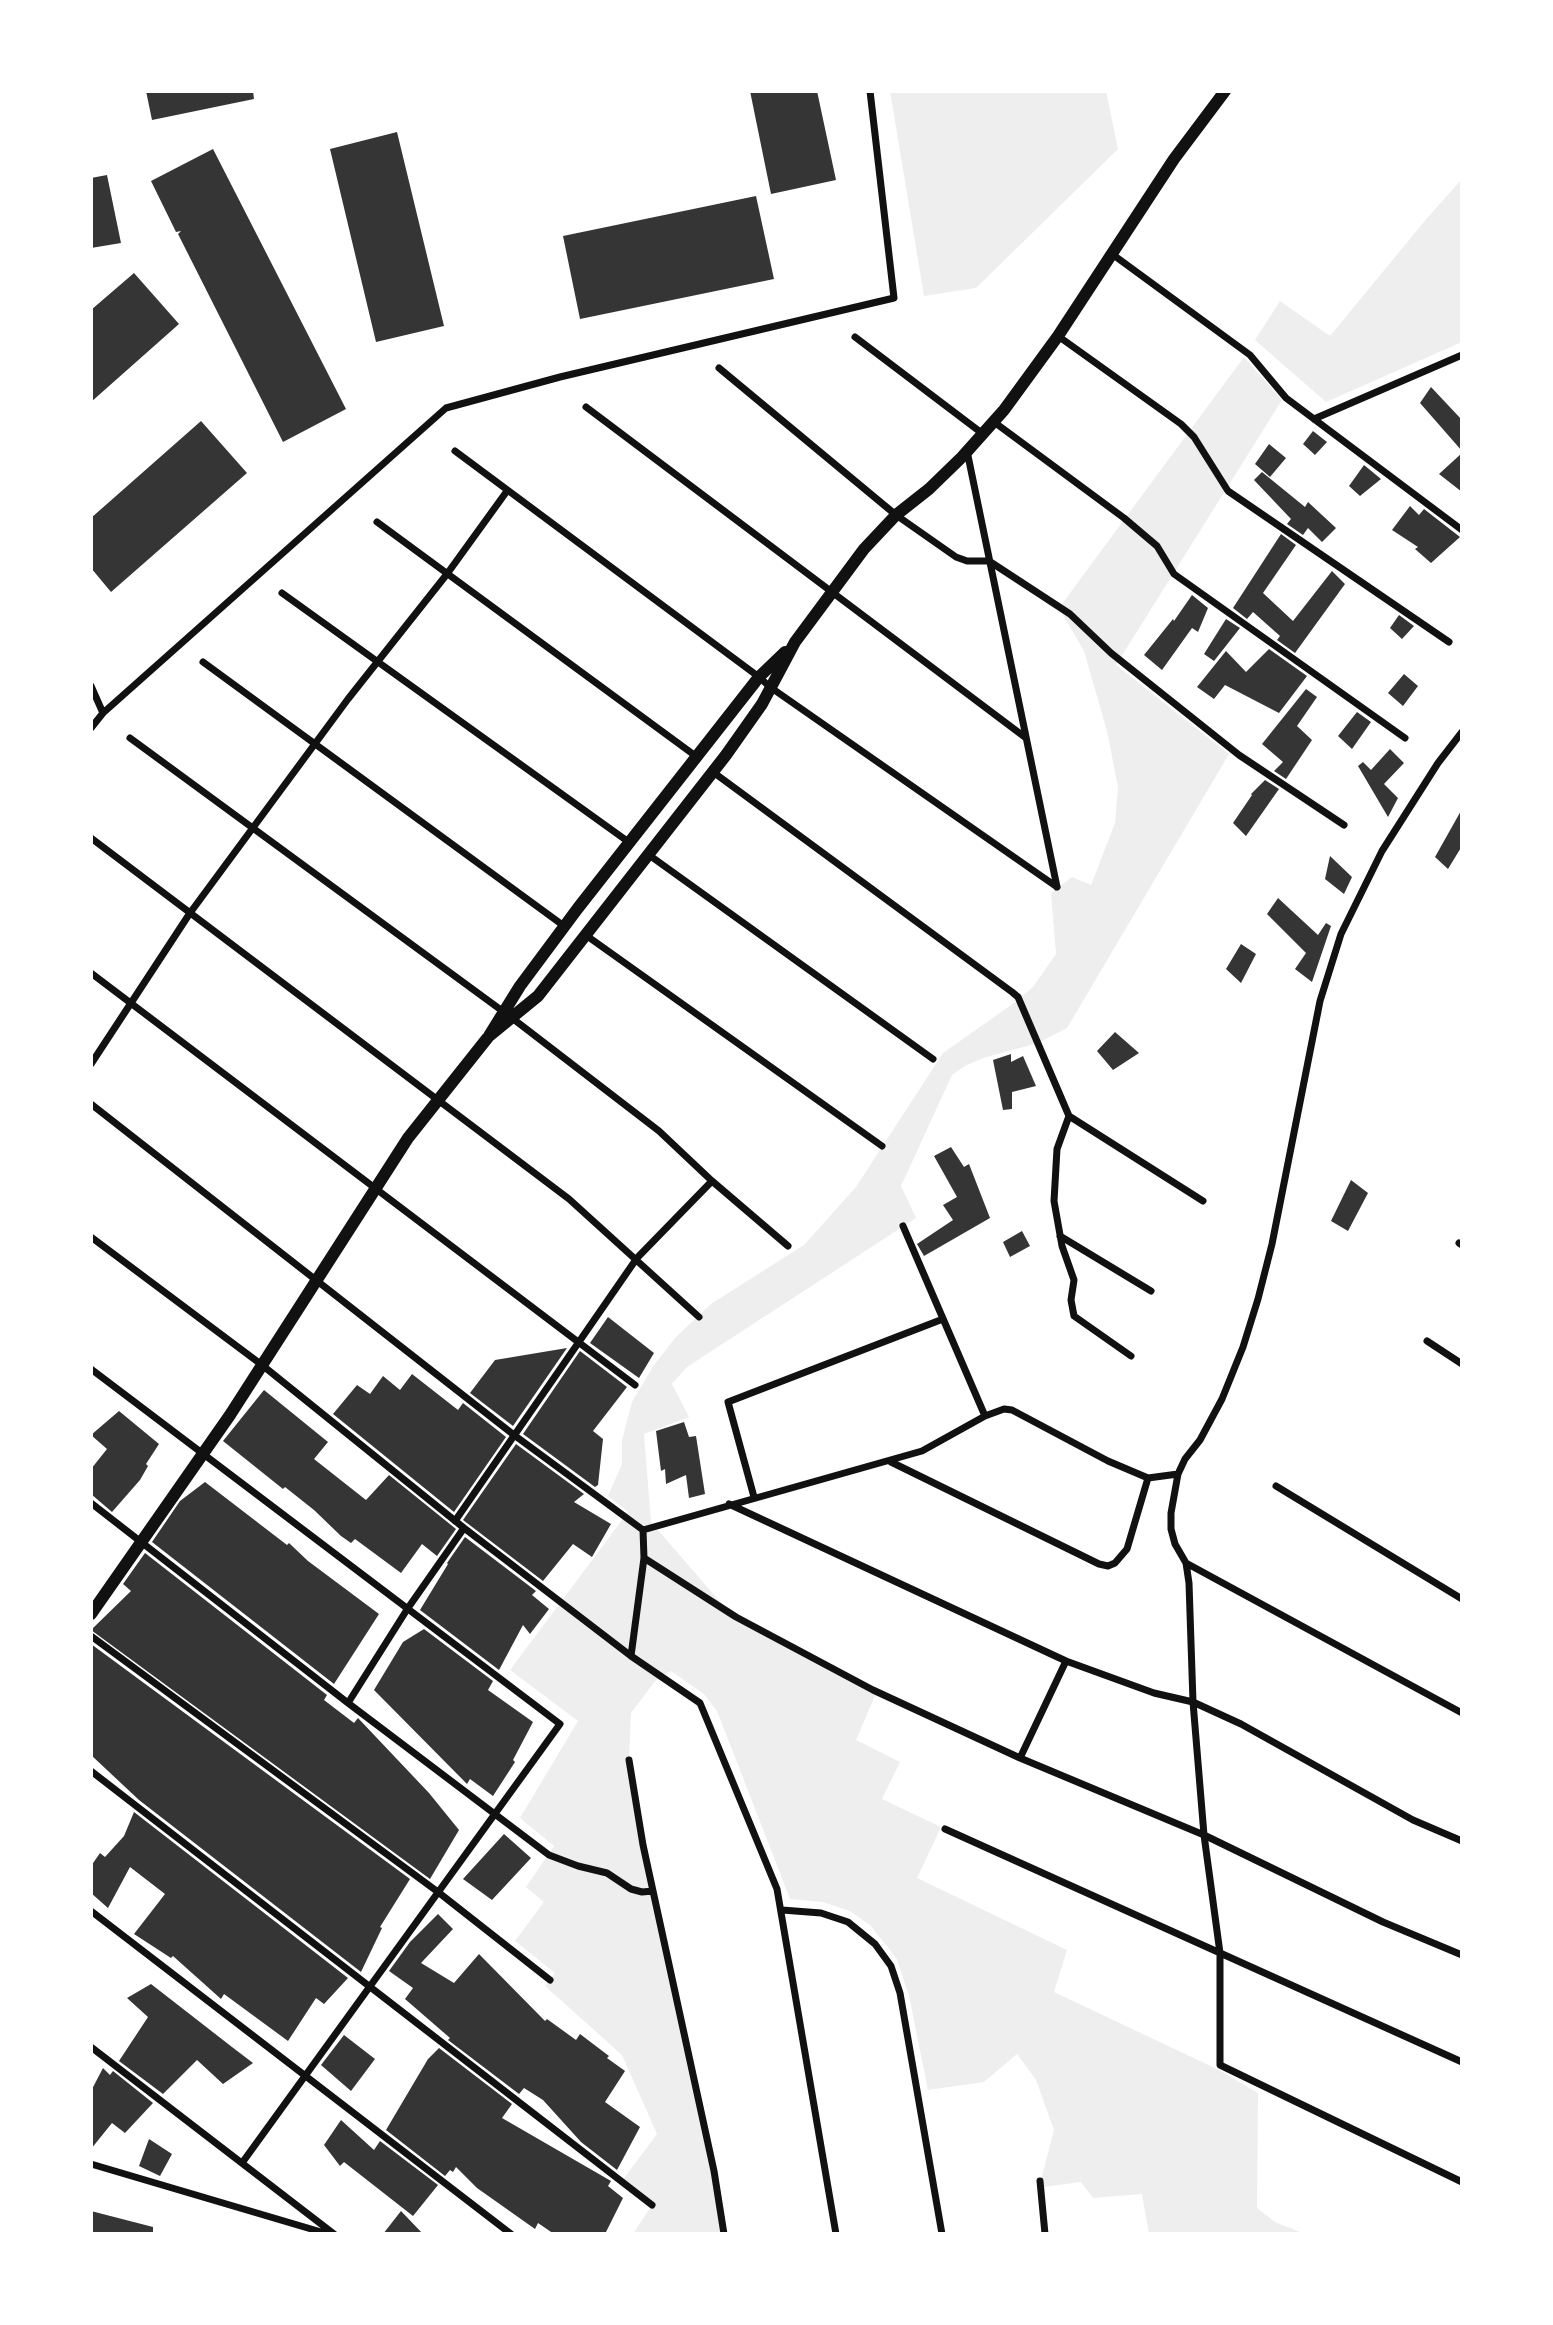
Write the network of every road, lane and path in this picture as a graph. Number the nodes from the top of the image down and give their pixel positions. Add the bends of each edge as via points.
1 (870, 91) edge
2 (1225, 91) edge
3 (1112, 254) junction
4 (1058, 336) junction
5 (855, 337) dead end
6 (1462, 355) edge
7 (719, 368) dead end
8 (586, 407) dead end
9 (1314, 419) junction
10 (993, 422) junction
11 (983, 434) junction
12 (455, 451) dead end
13 (967, 451) junction
14 (507, 491) junction
15 (896, 515) junction
16 (377, 522) dead end
17 (1462, 530) edge
18 (989, 561) junction
19 (447, 574) junction
20 (832, 592) junction
21 (282, 593) dead end
22 (795, 642) junction
23 (1449, 642) dead end
24 (203, 662) dead end
25 (378, 662) junction
26 (759, 677) junction
27 (91, 686) edge
28 (770, 687) junction
29 (103, 713) junction
30 (91, 728) edge
31 (1462, 732) edge
32 (130, 738) dead end
33 (1026, 738) junction
34 (1405, 738) dead end
35 (316, 744) junction
36 (697, 757) junction
37 (713, 772) junction
38 (1344, 825) dead end
39 (253, 828) junction
40 (91, 838) edge
41 (630, 843) junction
42 (649, 855) junction
43 (190, 913) junction
44 (564, 926) junction
45 (587, 936) junction
46 (91, 973) edge
47 (131, 1003) junction
48 (507, 1015) junction
49 (933, 1059) dead end
50 (91, 1064) edge
51 (439, 1100) junction
52 (91, 1104) edge
53 (1069, 1116) junction
54 (882, 1146) dead end
55 (712, 1181) junction
56 (374, 1188) junction
57 (1203, 1201) dead end
58 (903, 1226) dead end
59 (1060, 1236) junction
60 (91, 1237) edge
61 (788, 1246) dead end
62 (637, 1258) junction
63 (316, 1280) junction
64 (1151, 1291) dead end
65 (699, 1317) dead end
66 (943, 1319) junction
67 (1427, 1341) dead end
68 (579, 1344) junction
69 (1131, 1356) dead end
70 (1462, 1364) edge
71 (262, 1365) junction
72 (91, 1369) edge
73 (635, 1385) dead end
74 (985, 1416) junction
75 (514, 1435) junction
76 (204, 1453) junction
77 (890, 1462) junction
78 (1178, 1474) junction
79 (1148, 1478) junction
80 (1276, 1486) dead end
81 (754, 1497) junction
82 (91, 1503) edge
83 (729, 1504) junction
84 (455, 1521) junction
85 (464, 1528) junction
86 (643, 1530) junction
87 (142, 1542) junction
88 (644, 1558) junction
89 (1186, 1563) junction
90 (1462, 1599) edge
91 (408, 1608) junction
92 (91, 1614) edge
93 (91, 1636) edge
94 (631, 1656) junction
95 (1066, 1661) junction
96 (1194, 1702) junction
97 (348, 1703) junction
98 (1462, 1713) edge
99 (1020, 1759) junction
100 (629, 1760) dead end
101 (91, 1771) edge
102 (495, 1813) junction
103 (945, 1829) dead end
104 (1205, 1836) junction
105 (1462, 1841) edge
106 (653, 1891) junction
107 (438, 1892) junction
108 (782, 1910) junction
109 (91, 1911) edge
110 (1220, 1953) junction
111 (1462, 1955) edge
112 (550, 1980) dead end
113 (369, 1987) junction
114 (91, 2047) edge
115 (1462, 2062) edge
116 (305, 2076) junction
117 (242, 2163) junction
118 (91, 2164) edge
119 (1040, 2181) dead end
120 (1462, 2182) edge
121 (652, 2205) dead end
122 (328, 2234) edge
123 (334, 2234) edge
124 (511, 2234) edge
125 (724, 2234) edge
126 (836, 2234) edge
127 (942, 2234) edge
128 (1045, 2234) edge

1 - 29 street via 894,298 446,408
2 - 3 street
3 - 4 street
3 - 9 street via 1250,355 1286,398
4 - 10 street
4 - 23 street via 1181,424 1228,491
5 - 11 street
6 - 9 street
7 - 15 street
8 - 20 street
9 - 17 street
10 - 11 street
10 - 34 street via 1124,518 1157,546 1174,574
11 - 13 street
12 - 14 street
13 - 15 street
13 - 18 street
14 - 19 street
14 - 26 street
15 - 18 street via 956,557
15 - 20 street
16 - 19 street
18 - 33 street
18 - 38 street via 1070,614 1111,653 1240,755
19 - 25 street
19 - 36 street
20 - 22 street
20 - 33 street
21 - 25 street
22 - 26 street
22 - 28 street
24 - 35 street
25 - 35 street
25 - 41 street
26 - 28 street
26 - 36 street
27 - 29 street
28 - 33 street via 1057,887
28 - 37 street
29 - 30 street
31 - 78 street via 1381,851 1341,934 1320,1000 1258,1299 1222,1399
32 - 39 street
35 - 39 street
35 - 44 street
36 - 41 street
37 - 42 street
37 - 53 street via 1018,997
39 - 43 street
39 - 48 street
40 - 43 street
41 - 44 street
42 - 45 street
42 - 49 street
43 - 47 street
43 - 51 street
44 - 48 street via 520,985
45 - 48 street via 538,996
45 - 54 street
46 - 47 street
47 - 50 street
47 - 56 street
48 - 51 street
48 - 55 street via 659,1131
51 - 56 street
51 - 62 street via 569,1199
52 - 63 street
53 - 57 street
53 - 59 street via 1055,1170
55 - 61 street
55 - 62 street
56 - 63 street
56 - 68 street
58 - 66 street
59 - 64 street
59 - 69 street via 1074,1280 1074,1316
60 - 71 street
62 - 65 street
62 - 68 street
63 - 71 street
63 - 75 street
66 - 74 street
66 - 81 street via 728,1402
67 - 70 street
68 - 73 street
68 - 75 street
71 - 76 street
71 - 84 street
72 - 76 street
74 - 77 street via 922,1451
74 - 79 street via 1012,1410
75 - 84 street
75 - 86 street
76 - 87 street
76 - 91 street
77 - 79 street via 1108,1566 1127,1549
77 - 81 street
78 - 79 street
78 - 89 street via 1171,1529
80 - 90 street
81 - 83 street
82 - 87 street
83 - 86 street
83 - 95 street
84 - 85 street
85 - 91 street
85 - 94 street
86 - 88 street
87 - 92 street
87 - 97 street
88 - 94 street
88 - 99 street via 736,1617 873,1690
89 - 96 street
89 - 98 street
91 - 97 street
91 - 102 street via 559,1724
93 - 107 street
94 - 108 street via 699,1703 771,1870
95 - 96 street via 1154,1693
95 - 99 street
96 - 104 street
96 - 105 street via 1413,1820
97 - 102 street
99 - 104 street
100 - 106 street
101 - 113 street
102 - 106 street via 549,1855 607,1873 631,1889
102 - 107 street
103 - 110 street
104 - 110 street
104 - 111 street
106 - 125 street
107 - 112 street
107 - 113 street
108 - 126 street
108 - 127 street via 821,1913 848,1922 875,1944 891,1966 900,1993
109 - 116 street
110 - 115 street
110 - 120 street via 1220,2065
113 - 116 street
113 - 121 street
114 - 117 street
116 - 117 street
116 - 124 street
117 - 123 street
118 - 122 street
119 - 128 street

